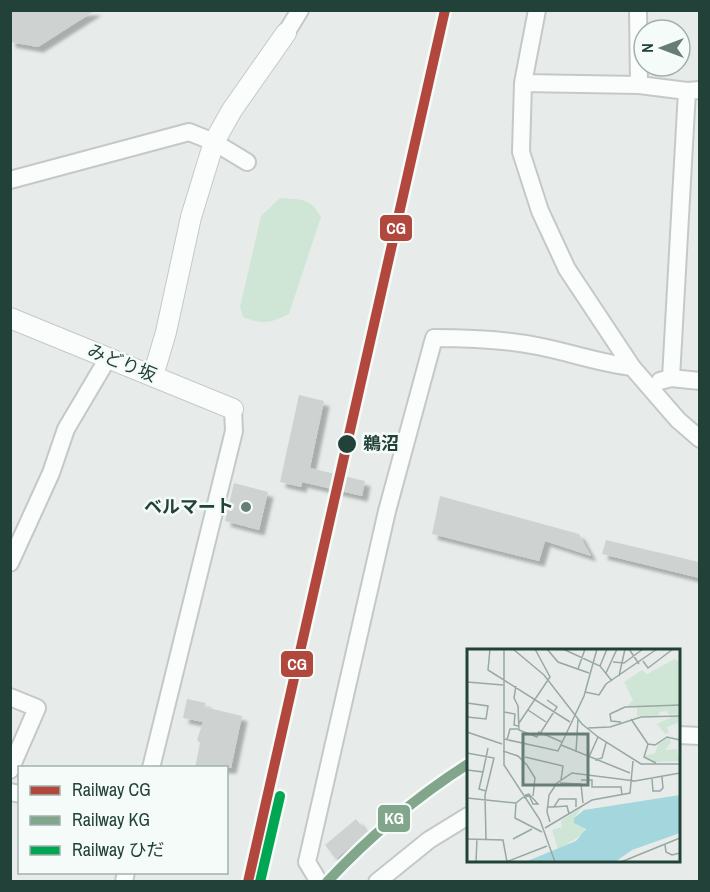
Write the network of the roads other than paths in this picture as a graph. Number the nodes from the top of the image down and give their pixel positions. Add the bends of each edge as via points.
1 (300, 10) edge
2 (537, 10) edge
3 (638, 10) edge
4 (286, 33) joint
5 (524, 83) junction
6 (639, 85) junction
7 (693, 90) edge
8 (214, 142) junction
9 (247, 162) dead end
10 (10, 180) edge
11 (10, 318) edge
12 (108, 358) junction
13 (632, 367) junction
14 (153, 376) junction
15 (671, 378) junction
16 (699, 381) edge
17 (648, 385) junction
18 (233, 409) joint
19 (699, 439) edge
20 (10, 563) edge
21 (10, 697) edge
22 (680, 735) edge
23 (699, 736) edge
24 (151, 766) edge
25 (10, 770) edge
26 (467, 817) edge
27 (316, 877) dead end
28 (377, 882) edge

1 - 4 street
2 - 5 street
3 - 6 street
4 - 8 street
5 - 6 street
5 - 13 street via 522,152 540,211 567,269
6 - 7 street
7 - 15 street
8 - 9 street
8 - 10 street via 189,132
8 - 14 street via 190,217
11 - 12 street, みどり坂
12 - 14 street, みどり坂
12 - 20 street via 66,429 51,473
13 - 17 street
13 - 27 street via 538,346 489,339 434,338 387,511 307,862
14 - 18 street, みどり坂
15 - 16 street
15 - 17 street
17 - 19 street
18 - 24 street via 234,431
21 - 25 street via 37,708
22 - 23 street
26 - 28 street via 429,840

